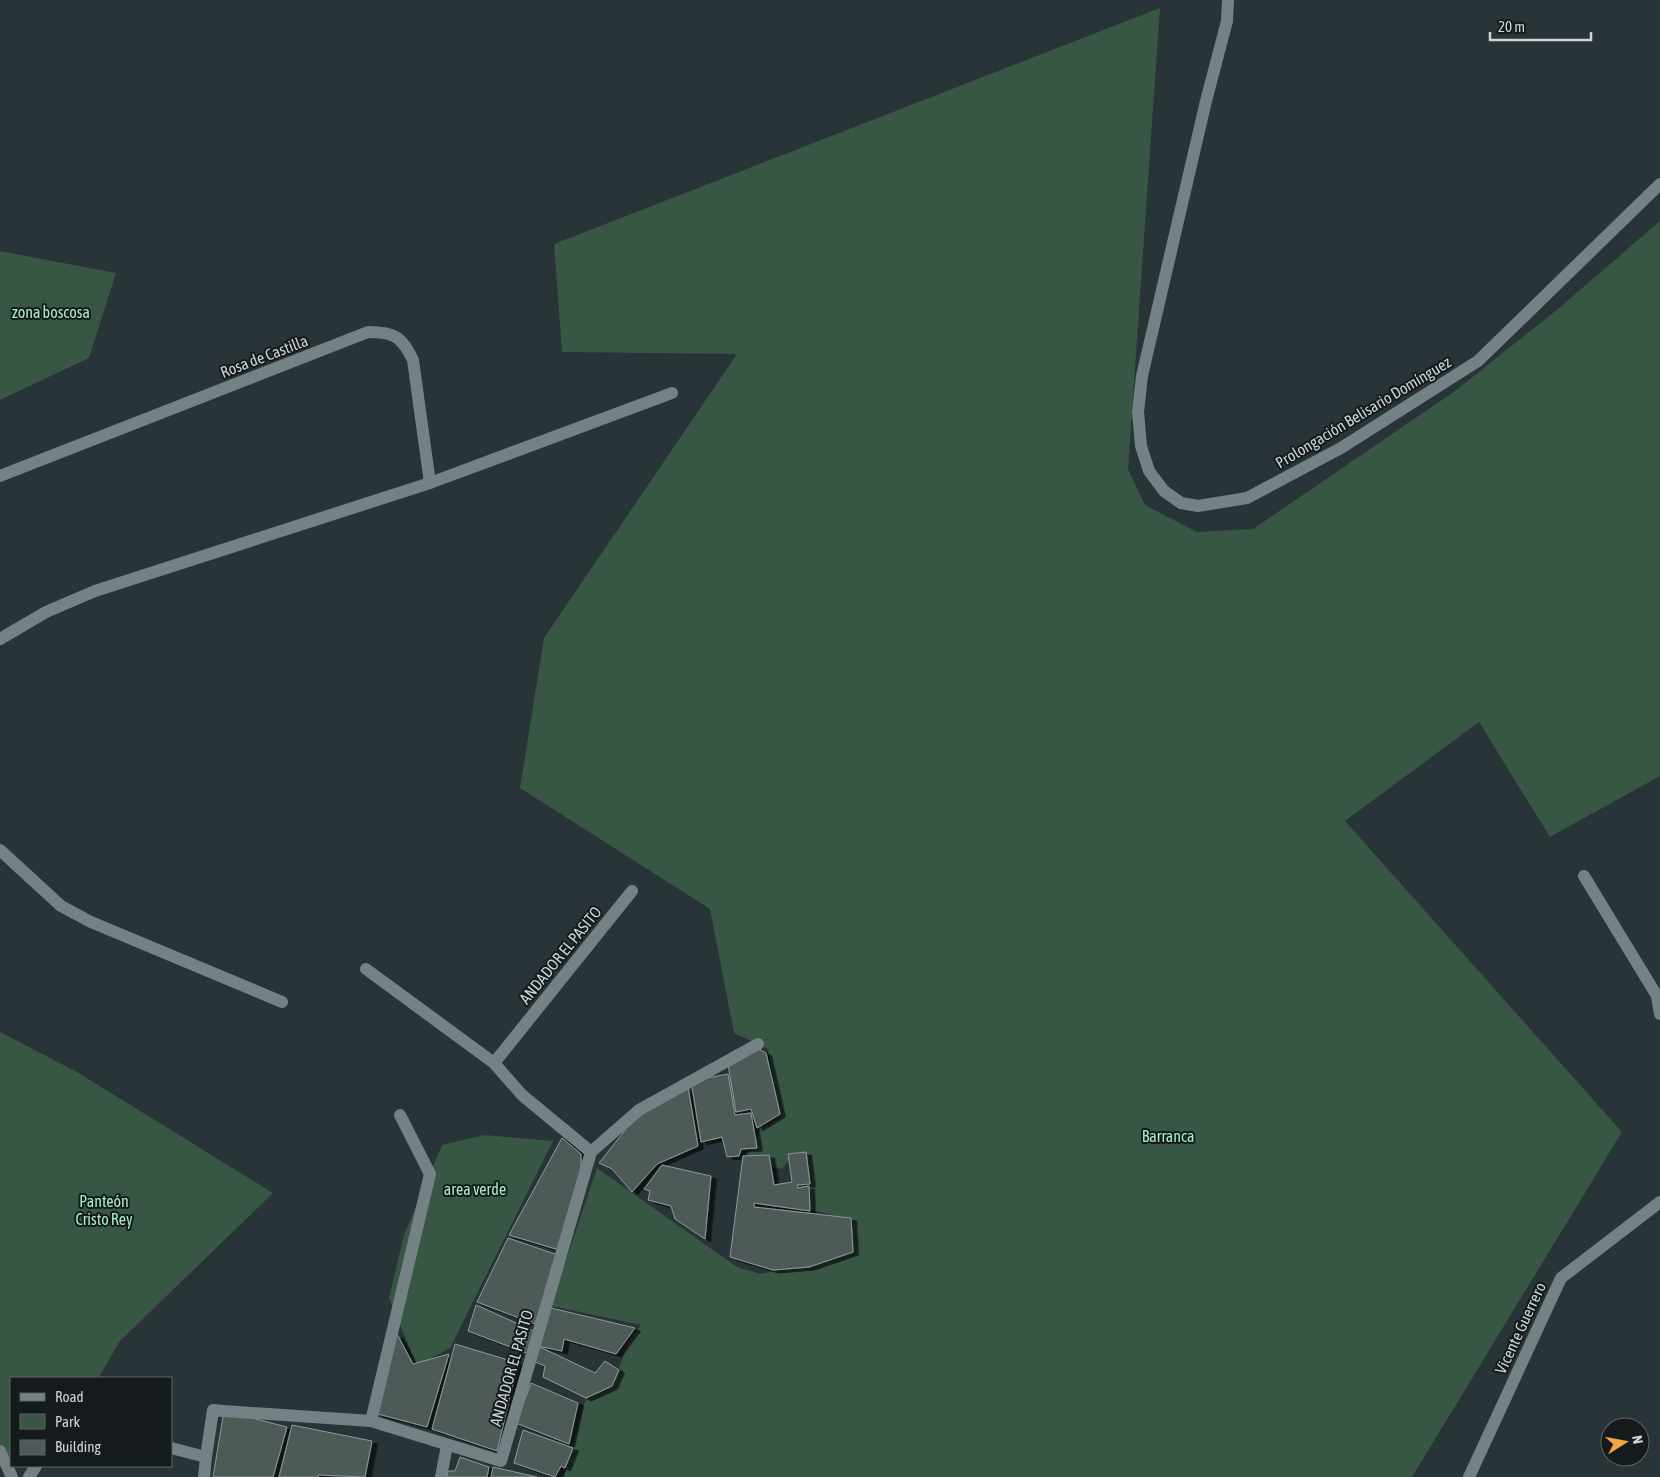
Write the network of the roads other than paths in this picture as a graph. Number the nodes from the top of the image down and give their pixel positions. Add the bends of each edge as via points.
1 (1228, 0) edge
2 (1660, 184) edge
3 (672, 392) dead end
4 (0, 476) edge
5 (430, 483) junction
6 (0, 639) edge
7 (0, 850) edge
8 (1584, 876) dead end
9 (632, 891) dead end
10 (366, 969) dead end
11 (282, 1002) dead end
12 (1660, 1014) edge
13 (758, 1044) dead end
14 (494, 1063) junction
15 (400, 1115) dead end
16 (591, 1152) junction
17 (1660, 1202) edge
18 (371, 1421) junction
19 (447, 1445) junction
20 (172, 1448) edge
21 (0, 1451) edge
22 (206, 1457) junction
23 (12, 1477) edge
24 (204, 1477) edge
25 (441, 1477) edge
26 (1469, 1477) edge

1 - 2 street, Prolongación Belisario Domínguez via 1227,21 1142,376 1138,412 1141,446 1149,470 1164,492 1181,503 1198,506 1248,498 1340,448 1478,361
3 - 5 street
4 - 5 street, Rosa de Castilla via 368,332 388,332 404,343 413,360
5 - 6 street via 95,591 46,612
7 - 11 street via 61,906 90,922
8 - 12 street via 1657,996
9 - 14 street, ANDADOR EL PASITO
10 - 14 street
13 - 16 street via 639,1110
14 - 16 street via 522,1095
15 - 18 street via 430,1174
16 - 19 street, ANDADOR EL PASITO via 502,1462
17 - 26 street, Vicente Guerrero via 1561,1278
18 - 19 street, ANDADOR EL PASITO
18 - 22 street, ANDADOR EL PASITO via 213,1410
19 - 25 street
20 - 22 street
21 - 23 street
22 - 24 street

